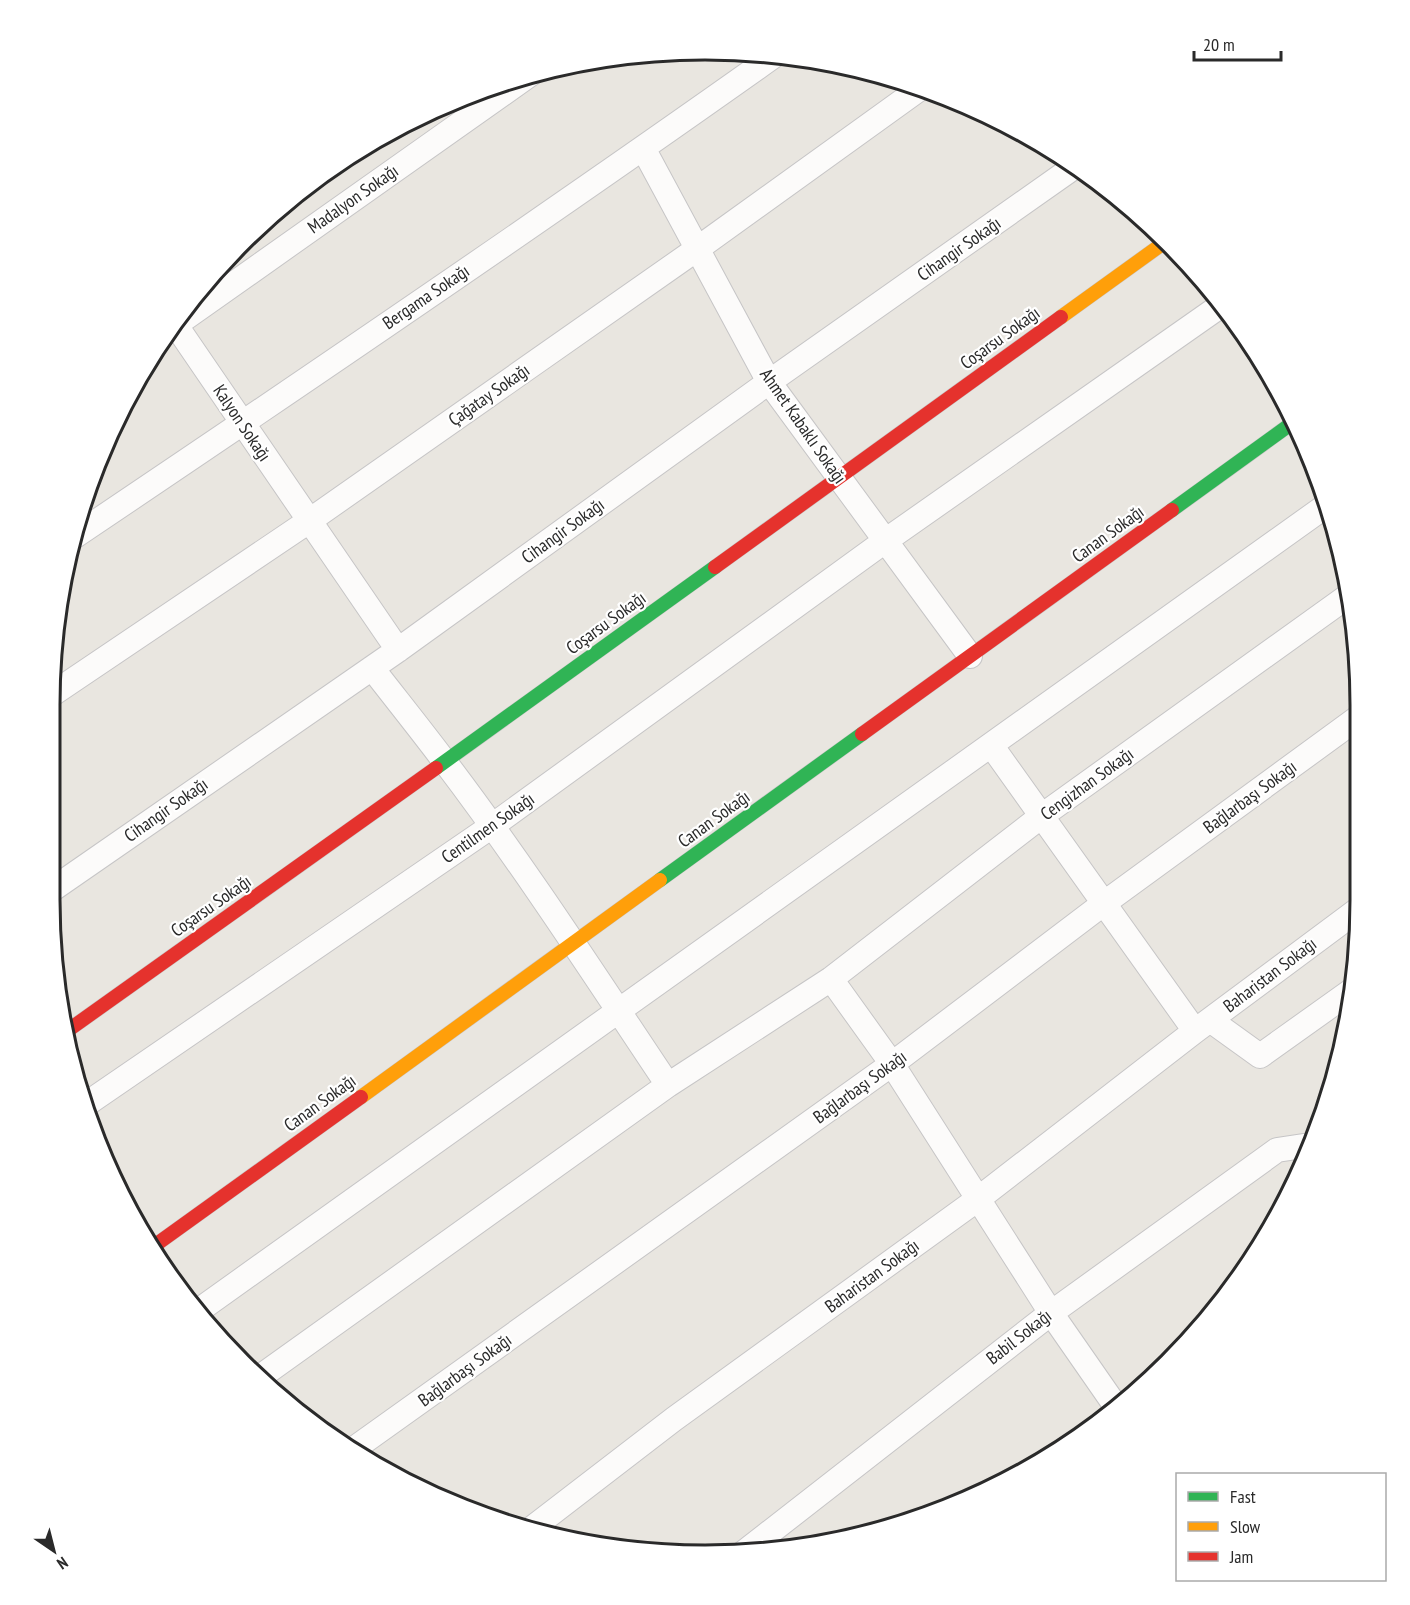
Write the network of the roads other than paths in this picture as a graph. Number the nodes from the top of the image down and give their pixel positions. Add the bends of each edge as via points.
1 (764, 63) edge
2 (505, 92) edge
3 (912, 94) edge
4 (643, 148) junction
5 (1067, 172) edge
6 (1159, 247) edge
7 (697, 249) junction
8 (1215, 310) edge
9 (193, 313) edge
10 (180, 332) edge
11 (768, 382) junction
12 (243, 423) junction
13 (1286, 427) edge
14 (838, 477) junction
15 (1320, 510) edge
16 (309, 521) junction
17 (85, 530) edge
18 (885, 541) junction
19 (1341, 601) edge
20 (398, 650) junction
21 (970, 656) junction
22 (372, 668) junction
23 (60, 689) edge
24 (1350, 724) edge
25 (991, 744) junction
26 (445, 762) junction
27 (1043, 815) junction
28 (492, 826) junction
29 (60, 884) edge
30 (1103, 904) junction
31 (1350, 916) edge
32 (573, 943) junction
33 (831, 979) junction
34 (1342, 997) edge
35 (618, 1011) junction
36 (1203, 1025) junction
37 (72, 1027) edge
38 (892, 1064) junction
39 (668, 1085) junction
40 (92, 1100) edge
41 (1301, 1146) edge
42 (978, 1199) junction
43 (159, 1242) edge
44 (204, 1306) edge
45 (1050, 1313) junction
46 (266, 1372) edge
47 (1112, 1400) edge
48 (360, 1444) edge
49 (539, 1523) edge
50 (756, 1543) edge

1 - 4 street, Bergama Sokağı
2 - 9 street, Madalyon Sokağı
3 - 7 street, Çağatay Sokağı
4 - 7 street, Ahmet Kabaklı Sokağı
4 - 12 street, Bergama Sokağı
5 - 11 street, Cihangir Sokağı
6 - 14 street, Coşarsu Sokağı
7 - 11 street, Ahmet Kabaklı Sokağı
7 - 16 street, Çağatay Sokağı
8 - 18 street, Centilmen Sokağı
10 - 12 street, Kalyon Sokağı
11 - 14 street, Ahmet Kabaklı Sokağı
11 - 20 street, Cihangir Sokağı
12 - 16 street, Kalyon Sokağı
12 - 17 street, Bergama Sokağı
13 - 21 street, Canan Sokağı
14 - 18 street, Ahmet Kabaklı Sokağı
14 - 26 street, Coşarsu Sokağı
15 - 25 street
16 - 20 street, Kalyon Sokağı
16 - 23 street, Çağatay Sokağı
18 - 21 street, Ahmet Kabaklı Sokağı
18 - 28 street, Centilmen Sokağı
19 - 27 street, Cengizhan Sokağı
20 - 22 street, Cihangir Sokağı
21 - 32 street, Canan Sokağı
22 - 26 street
22 - 29 street, Cihangir Sokağı
24 - 30 street, Bağlarbaşı Sokağı
25 - 27 street
25 - 35 street
26 - 28 street
26 - 37 street, Coşarsu Sokağı
27 - 30 street
27 - 33 street, Cengizhan Sokağı
28 - 32 street
28 - 40 street, Centilmen Sokağı
30 - 36 street
30 - 38 street, Bağlarbaşı Sokağı
31 - 36 street, Baharistan Sokağı
32 - 35 street
32 - 43 street, Canan Sokağı
33 - 38 street
33 - 39 street, Cengizhan Sokağı
34 - 36 street, Baharistan Sokağı via 1260,1056
35 - 39 street
35 - 44 street
36 - 42 street, Baharistan Sokağı
38 - 42 street
38 - 48 street, Bağlarbaşı Sokağı
39 - 46 street, Cengizhan Sokağı
41 - 45 street, Babil Sokağı via 1277,1150
42 - 45 street
42 - 49 street, Baharistan Sokağı via 674,1419
45 - 47 street
45 - 50 street, Babil Sokağı

